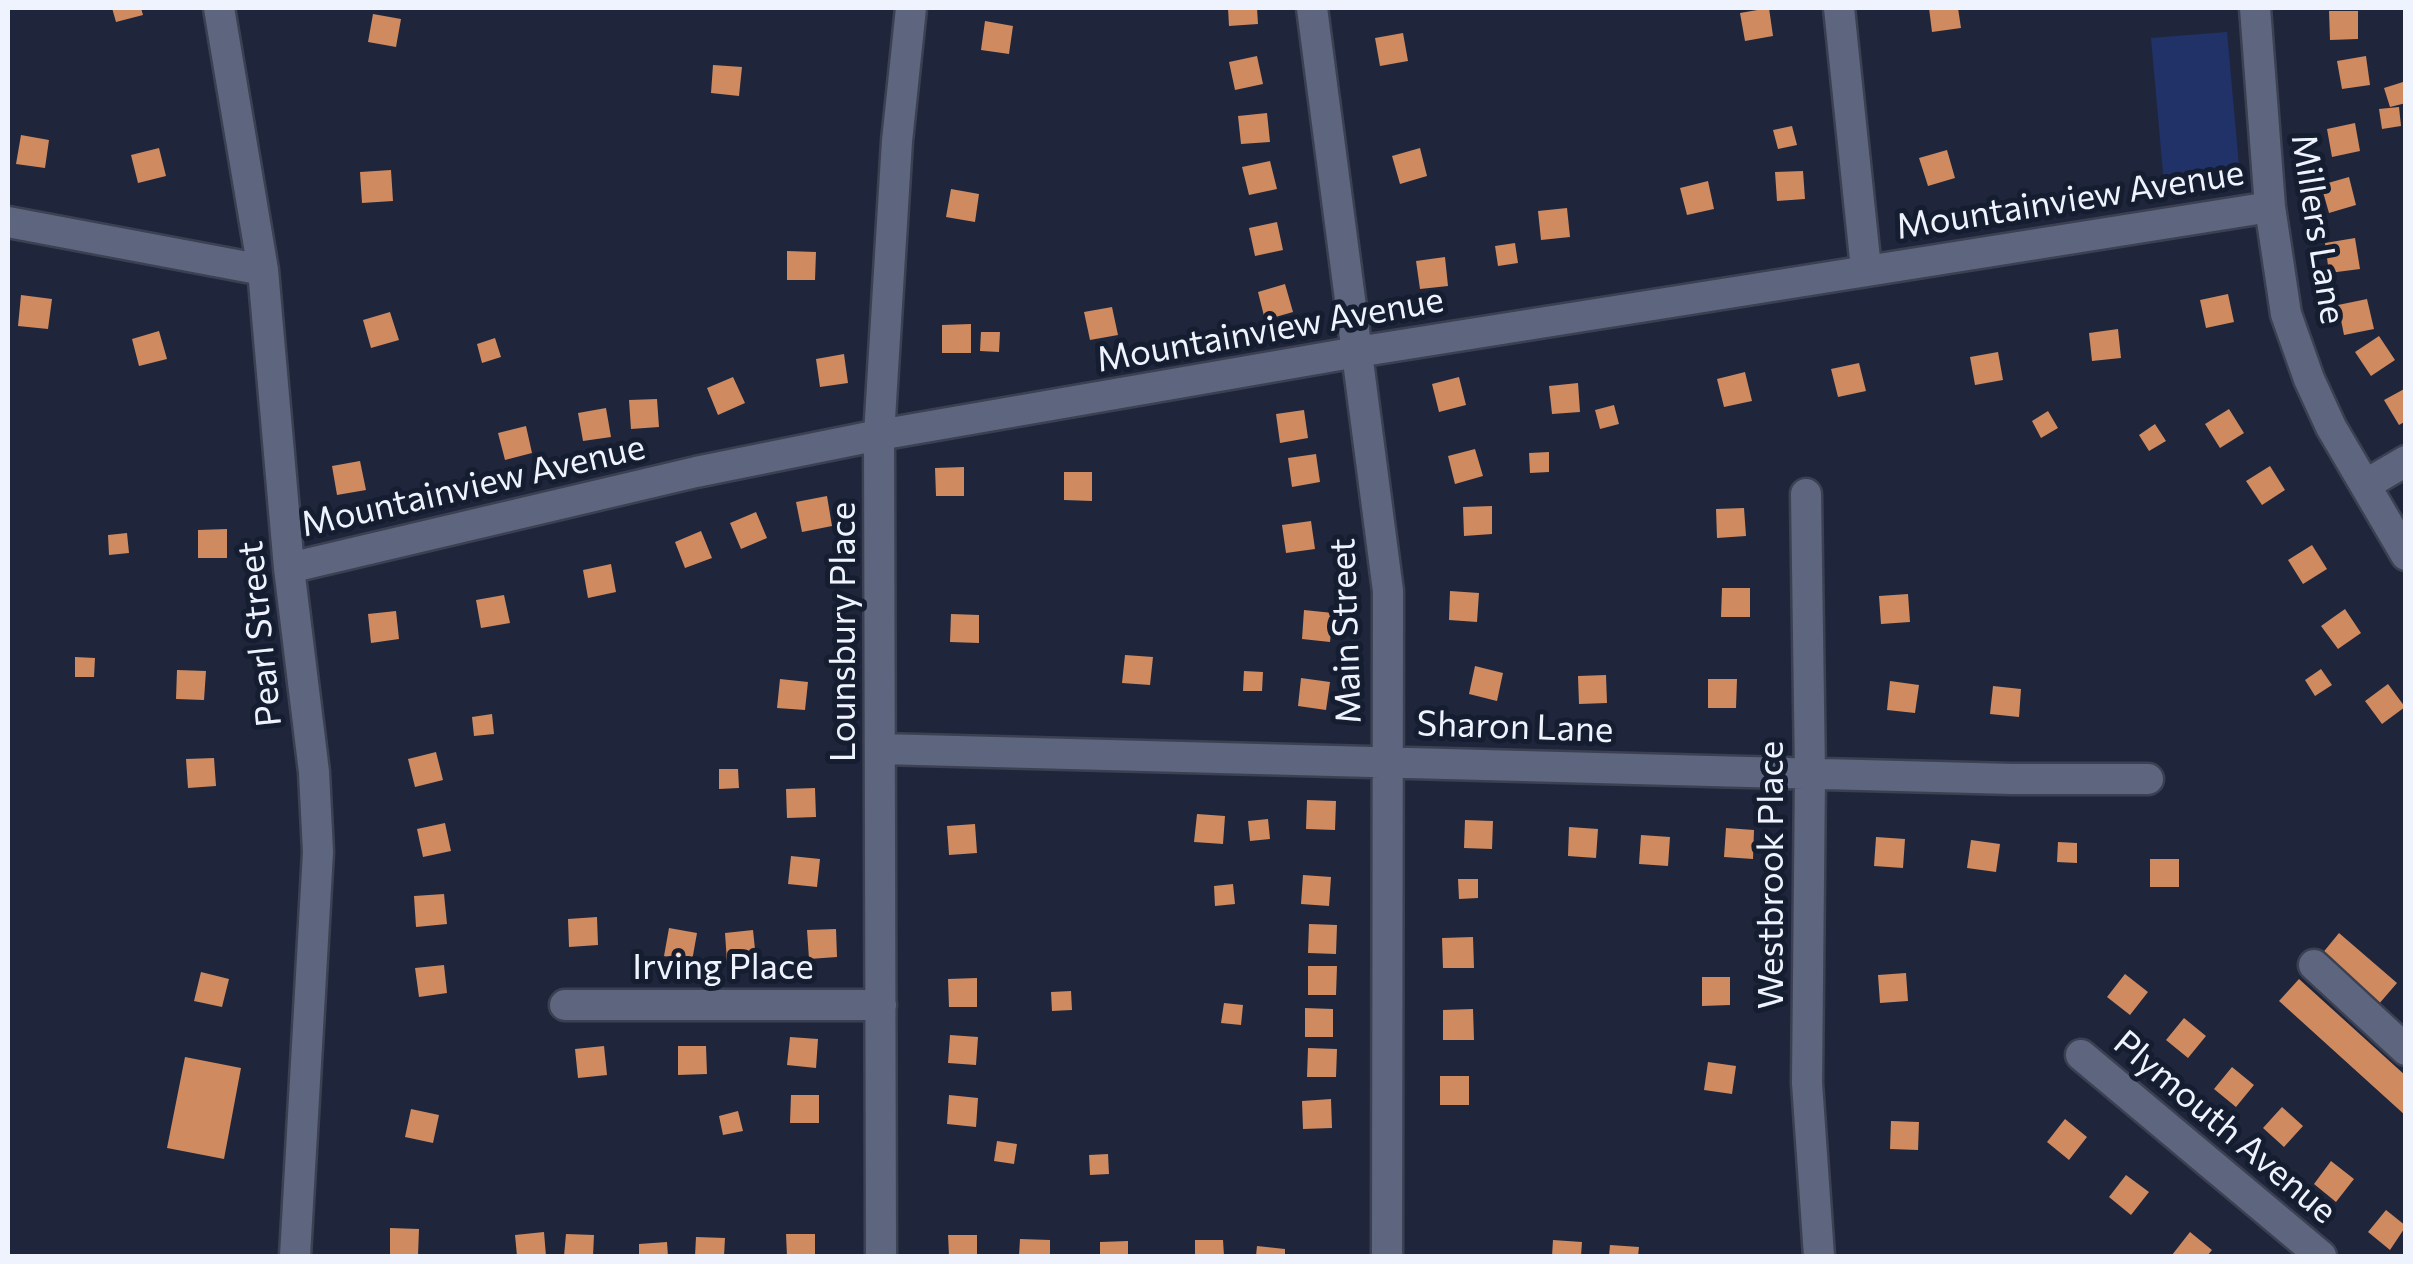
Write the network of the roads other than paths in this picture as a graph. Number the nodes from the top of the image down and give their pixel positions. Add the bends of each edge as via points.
1 (219, 8) edge
2 (911, 8) edge
3 (1312, 8) edge
4 (1839, 8) edge
5 (2255, 8) edge
6 (2270, 207) junction
7 (8, 222) edge
8 (1866, 269) junction
9 (263, 270) junction
10 (1357, 352) junction
11 (879, 435) junction
12 (2406, 461) edge
13 (2365, 485) junction
14 (1806, 494) dead end
15 (2406, 556) edge
16 (289, 568) junction
17 (881, 749) junction
18 (1388, 761) junction
19 (1810, 774) junction
20 (2148, 779) dead end
21 (2314, 965) dead end
22 (565, 1004) dead end
23 (881, 1005) junction
24 (2406, 1050) edge
25 (2081, 1055) dead end
26 (294, 1256) edge
27 (881, 1256) edge
28 (1387, 1256) edge
29 (1818, 1256) edge
30 (2321, 1256) edge

1 - 9 street, Pearl Street
2 - 11 street, Lounsbury Place
3 - 10 street, Main Street
4 - 8 street
5 - 6 street, Millers Lane
6 - 8 street, Mountainview Avenue
6 - 13 street, Millers Lane via 2286,314 2309,379
7 - 9 street
8 - 10 street, Mountainview Avenue
9 - 16 street, Pearl Street
10 - 11 street, Mountainview Avenue
10 - 18 street, Main Street via 1386,570
11 - 16 street, Mountainview Avenue
11 - 17 street, Lounsbury Place
12 - 13 street
13 - 15 street, Millers Lane
14 - 19 street, Westbrook Place
16 - 26 street, Pearl Street via 318,852
17 - 18 street, Sharon Lane
17 - 23 street, Lounsbury Place
18 - 19 street, Sharon Lane
18 - 28 street, Main Street
19 - 20 street, Sharon Lane
19 - 29 street, Westbrook Place via 1807,1083
21 - 24 street
22 - 23 street, Irving Place
23 - 27 street, Lounsbury Place
25 - 30 street, Plymouth Avenue

